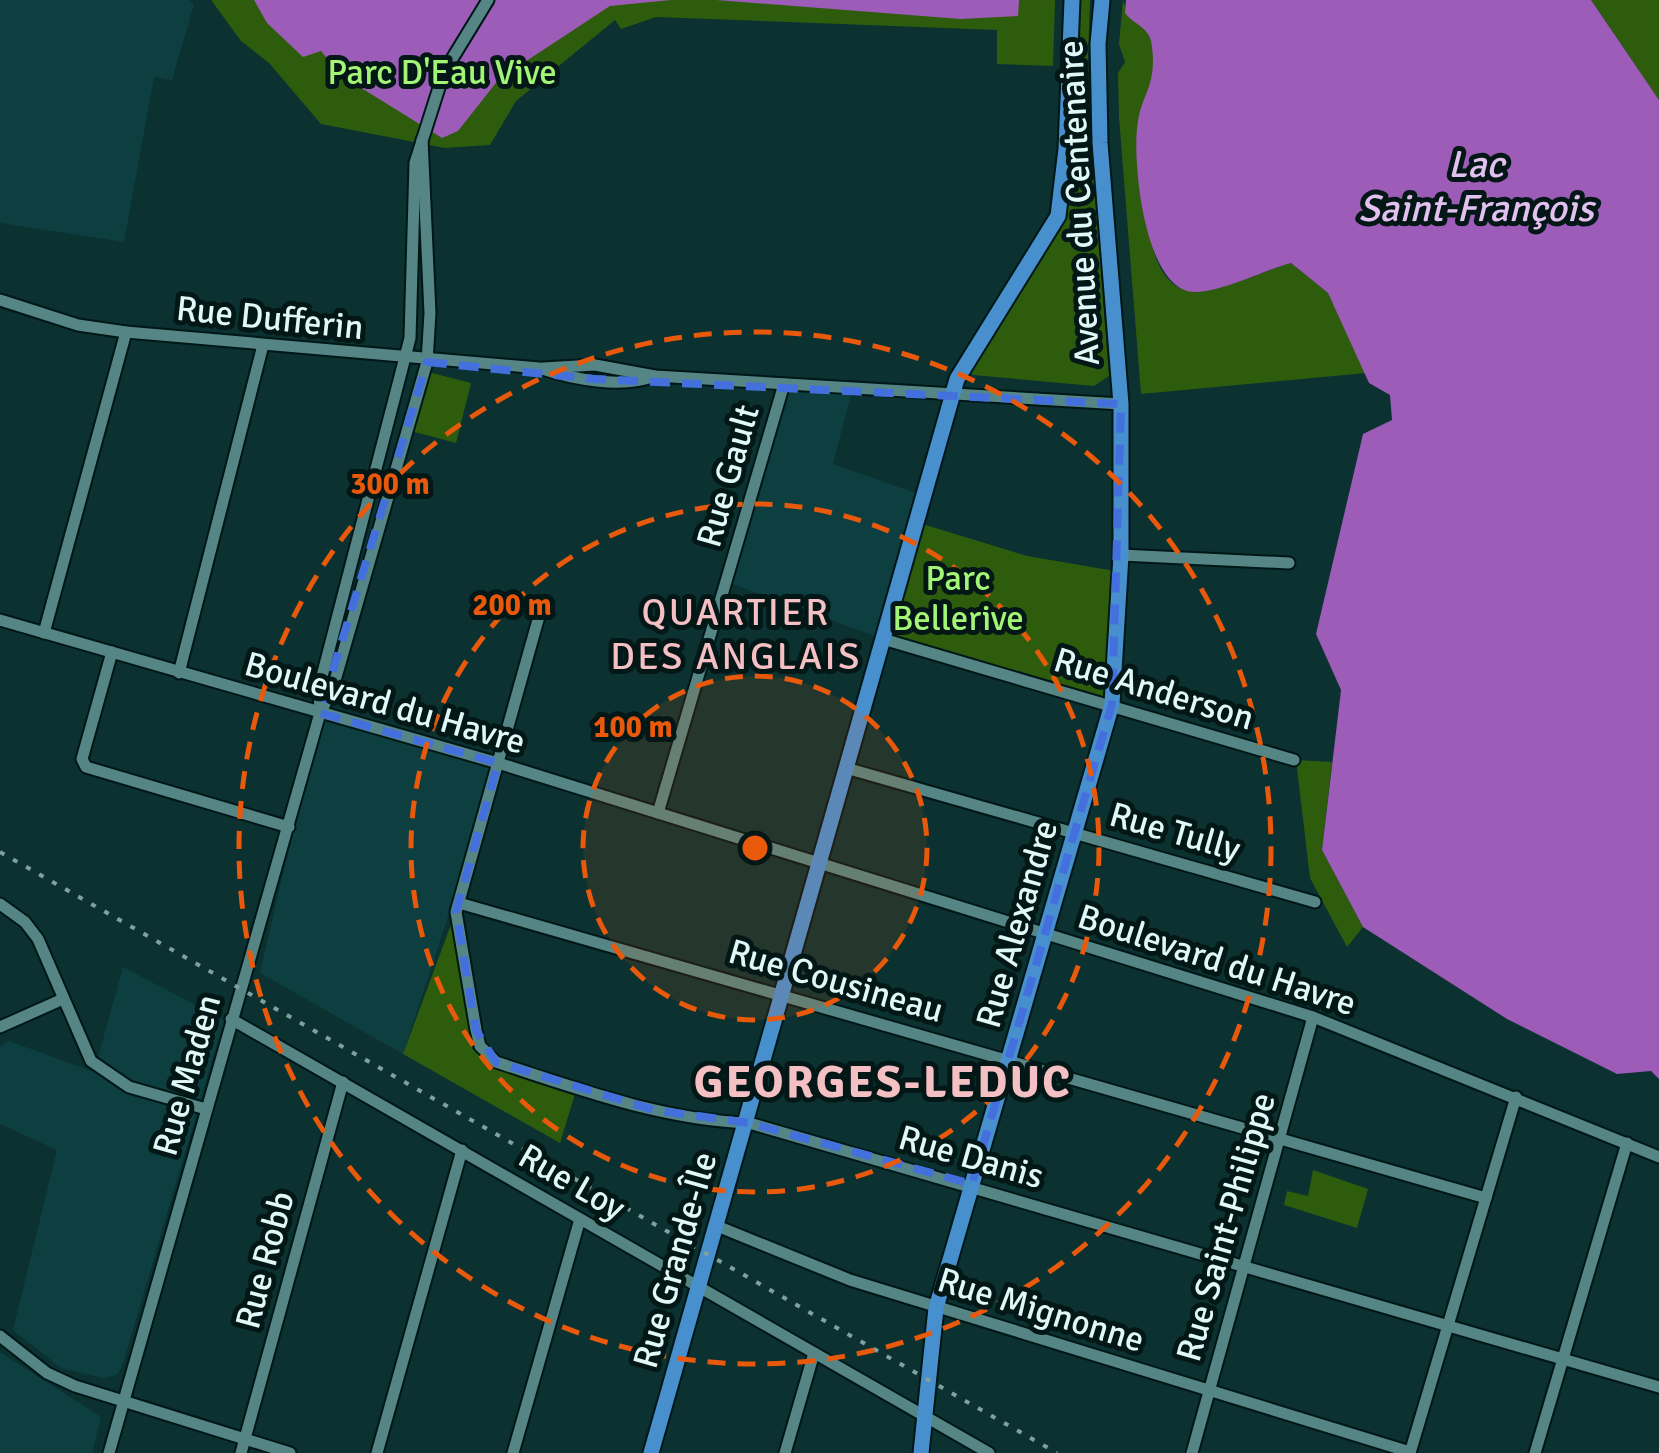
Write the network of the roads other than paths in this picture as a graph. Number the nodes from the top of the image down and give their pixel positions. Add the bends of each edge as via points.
1 (488, 0) edge
2 (1072, 0) edge
3 (1102, 0) edge
4 (423, 134) junction
5 (0, 300) edge
6 (126, 332) junction
7 (263, 345) junction
8 (405, 359) junction
9 (427, 362) junction
10 (784, 384) junction
11 (954, 392) junction
12 (1121, 404) junction
13 (1121, 555) junction
14 (1289, 563) dead end
15 (543, 602) dead end
16 (0, 620) edge
17 (44, 633) junction
18 (883, 639) junction
19 (112, 652) junction
20 (179, 673) junction
21 (1112, 704) junction
22 (320, 712) junction
23 (1294, 760) dead end
24 (498, 763) junction
25 (846, 768) junction
26 (658, 813) junction
27 (289, 827) junction
28 (1075, 832) junction
29 (819, 863) junction
30 (1316, 902) dead end
31 (459, 903) junction
32 (0, 904) edge
33 (1046, 934) junction
34 (782, 995) junction
35 (63, 999) junction
36 (1313, 1017) junction
37 (231, 1019) junction
38 (0, 1027) edge
39 (1009, 1058) junction
40 (343, 1082) junction
41 (1516, 1097) junction
42 (206, 1110) junction
43 (745, 1123) junction
44 (1280, 1136) junction
45 (1627, 1143) junction
46 (462, 1150) junction
47 (1659, 1157) edge
48 (972, 1184) junction
49 (1486, 1198) junction
50 (580, 1219) junction
51 (717, 1226) junction
52 (1244, 1265) junction
53 (700, 1285) junction
54 (936, 1308) junction
55 (1448, 1325) junction
56 (0, 1336) edge
57 (814, 1352) junction
58 (1564, 1358) junction
59 (1659, 1387) edge
60 (1208, 1390) junction
61 (123, 1401) junction
62 (928, 1417) junction
63 (242, 1447) edge
64 (1410, 1452) edge
65 (108, 1453) edge
66 (290, 1453) edge
67 (378, 1453) edge
68 (514, 1453) edge
69 (652, 1453) edge
70 (785, 1453) edge
71 (921, 1453) edge
72 (989, 1453) edge
73 (1192, 1453) edge
74 (1536, 1453) edge

1 - 4 street, Rue Maden via 444,72
2 - 11 main road, Avenue du Centenaire via 1058,216 973,348
3 - 12 main road, Avenue du Centenaire via 1100,143
4 - 8 street, Rue Maden via 411,185 414,298
4 - 9 street, Rue Maden
5 - 6 street, Rue Dufferin via 78,325
6 - 7 street, Rue Dufferin
6 - 17 street
7 - 8 street, Rue Dufferin
7 - 20 street
8 - 9 street, Rue Dufferin
8 - 22 street, Rue Maden via 318,688
9 - 10 street, Rue Dufferin via 596,366
9 - 22 street, Rue Maden via 332,691
10 - 11 street, Rue Dufferin
10 - 26 street, Rue Gault
11 - 12 street, Rue Dufferin
11 - 18 main road, Rue Grande-Île
12 - 13 main road, Rue Alexandre
13 - 14 street
13 - 21 main road, Rue Alexandre
15 - 24 street, Rue Danis
16 - 17 street, Boulevard du Havre
17 - 19 street, Boulevard du Havre
18 - 21 street, Rue Anderson
18 - 25 main road, Rue Grande-Île
19 - 20 street, Boulevard du Havre
19 - 27 street via 82,759 86,767
20 - 22 street, Boulevard du Havre
21 - 23 street, Rue Anderson
21 - 28 main road, Rue Alexandre
22 - 24 street, Boulevard du Havre
22 - 27 street, Rue Maden
24 - 26 street, Boulevard du Havre
24 - 31 street, Rue Danis
25 - 28 street, Rue Tully
25 - 29 main road, Rue Grande-Île
26 - 29 street, Boulevard du Havre
27 - 37 street, Rue Maden
28 - 30 street, Rue Tully
28 - 33 main road, Rue Alexandre
29 - 33 street, Boulevard du Havre
29 - 34 main road, Rue Grande-Île
31 - 34 street, Rue Cousineau
31 - 43 street, Rue Danis via 476,1030 487,1055 654,1110
32 - 35 street via 38,939
33 - 36 street, Boulevard du Havre
33 - 39 main road, Rue Alexandre
34 - 39 street, Rue Cousineau
34 - 43 main road, Rue Grande-Île
35 - 38 street
35 - 42 street via 92,1061 107,1076
36 - 41 street, Boulevard du Havre
36 - 44 street, Rue Saint-Philippe
37 - 40 street, Rue Loy
37 - 42 street, Rue Maden
39 - 44 street, Rue Cousineau
39 - 48 main road, Rue Alexandre
40 - 46 street, Rue Loy
40 - 63 street, Rue Robb
41 - 45 street, Boulevard du Havre
41 - 49 street
42 - 61 street, Rue Maden
43 - 48 street, Rue Danis
43 - 51 main road, Rue Grande-Île
44 - 49 street, Rue Cousineau
44 - 52 street, Rue Saint-Philippe
45 - 47 street, Boulevard du Havre
45 - 58 street
46 - 50 street, Rue Loy
46 - 67 street
48 - 52 street, Rue Danis
48 - 54 main road, Rue Alexandre
49 - 55 street
50 - 53 street, Rue Loy
50 - 68 street
51 - 53 main road, Rue Grande-Île
51 - 54 street, Rue Mignonne
52 - 55 street, Rue Danis
52 - 60 street, Rue Saint-Philippe
53 - 57 street, Rue Loy
53 - 69 main road, Rue Grande-Île
54 - 60 street, Rue Mignonne
54 - 62 main road, Rue Alexandre
55 - 58 street, Rue Danis
55 - 64 street
56 - 61 street via 47,1373
57 - 62 street, Rue Loy
57 - 70 street
58 - 59 street, Rue Danis
58 - 74 street
60 - 64 street, Rue Mignonne
60 - 73 street, Rue Saint-Philippe
61 - 63 street
61 - 65 street, Rue Maden
62 - 71 main road, Rue Alexandre
62 - 72 street, Rue Loy
63 - 66 street

